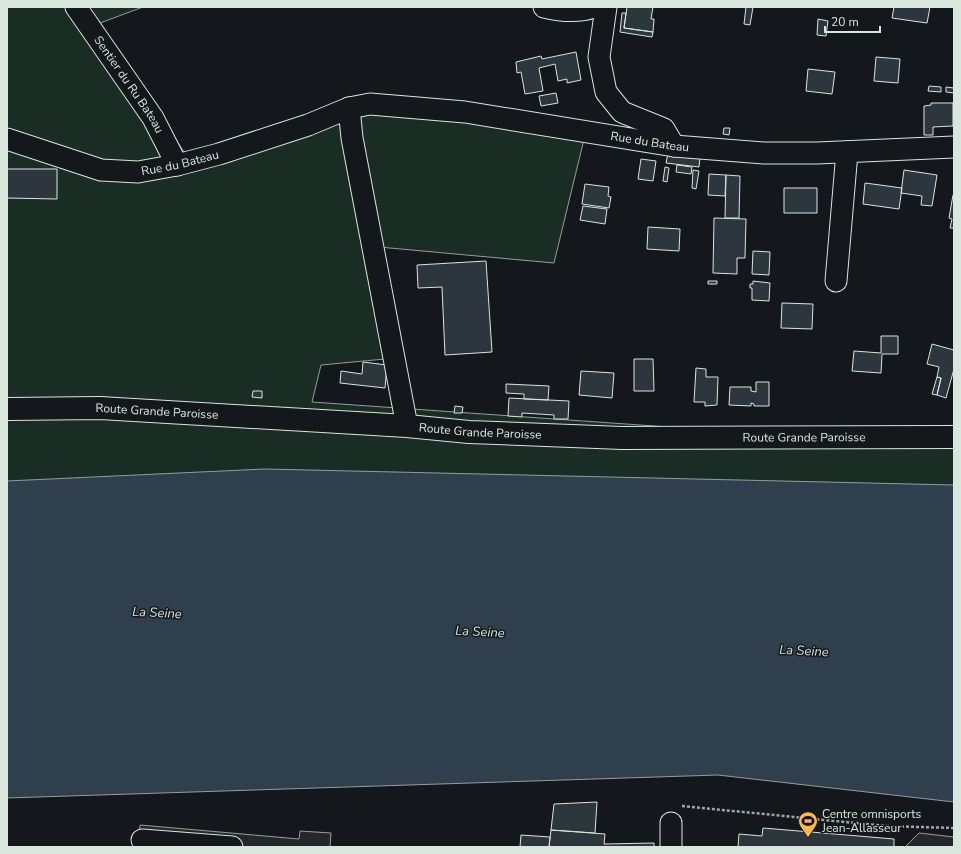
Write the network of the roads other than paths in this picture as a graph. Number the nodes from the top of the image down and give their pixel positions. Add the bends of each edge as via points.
1 (76, 7) edge
2 (544, 7) edge
3 (594, 7) edge
4 (606, 7) edge
5 (349, 108) junction
6 (7, 140) edge
7 (674, 146) junction
8 (954, 148) edge
9 (847, 152) junction
10 (177, 166) junction
11 (836, 282) dead end
12 (7, 409) edge
13 (407, 426) junction
14 (954, 437) edge
15 (671, 823) road end
16 (142, 840) dead end
17 (225, 847) edge
18 (671, 847) edge

1 - 10 street, Sentier du Ru Bateau via 153,118
2 - 3 street via 560,11 584,11
4 - 7 street via 599,57 606,92 622,112 664,129
5 - 7 street, Rue du Bateau via 370,104 465,112
5 - 10 street, Rue du Bateau via 308,125
5 - 13 street via 352,138
6 - 10 street, Rue du Bateau via 101,170 138,172
7 - 9 street, Rue du Bateau via 764,153
8 - 9 street, Rue du Bateau
9 - 11 street
12 - 13 main road, Route Grande Paroisse via 100,408
13 - 14 main road, Route Grande Paroisse via 469,432 622,438
15 - 18 street
16 - 17 street

